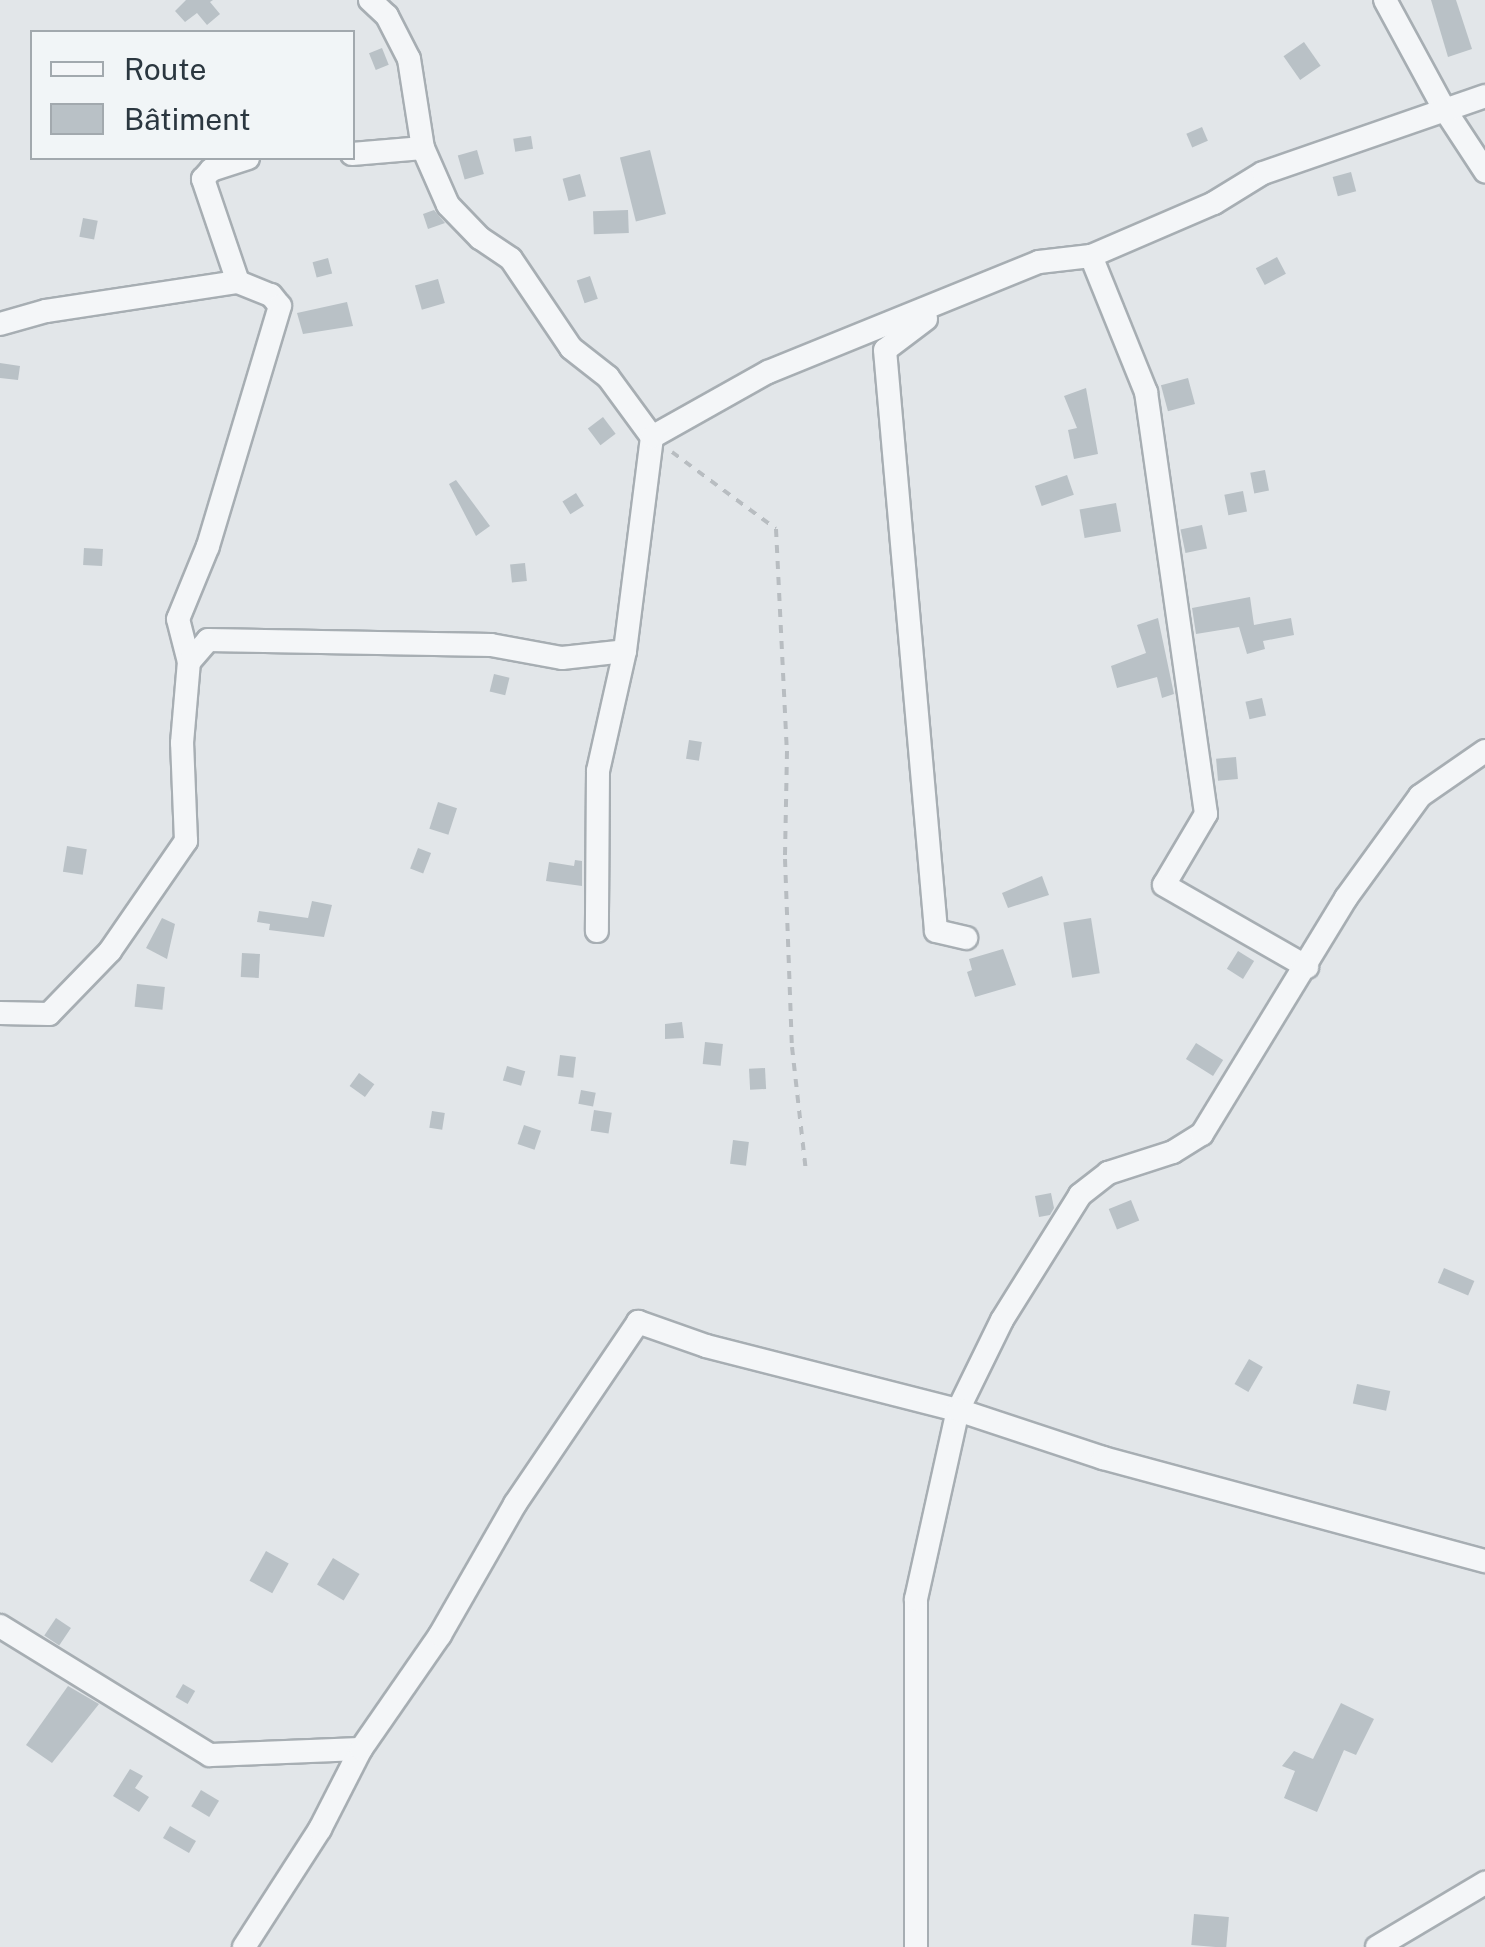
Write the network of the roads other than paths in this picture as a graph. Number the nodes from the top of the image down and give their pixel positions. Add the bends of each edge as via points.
1 (370, 0) edge
2 (1386, 0) edge
3 (1485, 96) edge
4 (1444, 107) junction
5 (424, 148) junction
6 (355, 154) edge
7 (242, 160) edge
8 (1485, 171) edge
9 (1091, 256) junction
10 (238, 282) junction
11 (948, 301) junction
12 (0, 324) edge
13 (652, 437) junction
14 (625, 651) junction
15 (189, 662) junction
16 (1485, 751) edge
17 (597, 931) dead end
18 (966, 938) dead end
19 (1307, 966) junction
20 (0, 1013) edge
21 (958, 1410) junction
22 (1485, 1561) edge
23 (0, 1626) edge
24 (361, 1749) junction
25 (1485, 1883) edge
26 (244, 1947) edge
27 (916, 1947) edge
28 (1377, 1947) edge

1 - 5 street via 387,16 409,59
2 - 4 street
3 - 4 street
4 - 8 street
4 - 9 street via 1263,174 1214,203
5 - 6 street
5 - 13 street via 448,204 511,259 571,348 608,377
7 - 10 street via 204,179
9 - 11 street via 1040,262
9 - 19 street via 1146,392 1206,814 1164,884
10 - 12 street
10 - 15 street via 271,295 280,306 208,546 178,619
11 - 13 street via 768,372
11 - 18 street via 885,350 936,931
13 - 14 street
14 - 15 street via 562,658 491,645 208,640
14 - 17 street via 598,771
15 - 20 street via 182,743 186,841 110,951 49,1014
16 - 19 street via 1420,796 1346,898
19 - 21 street via 1202,1134 1173,1152 1108,1173 1080,1194 1002,1320
21 - 22 street via 1102,1458
21 - 24 street via 638,1322
21 - 27 street via 916,1599
23 - 24 street via 210,1755
24 - 26 street via 320,1829
25 - 28 street

